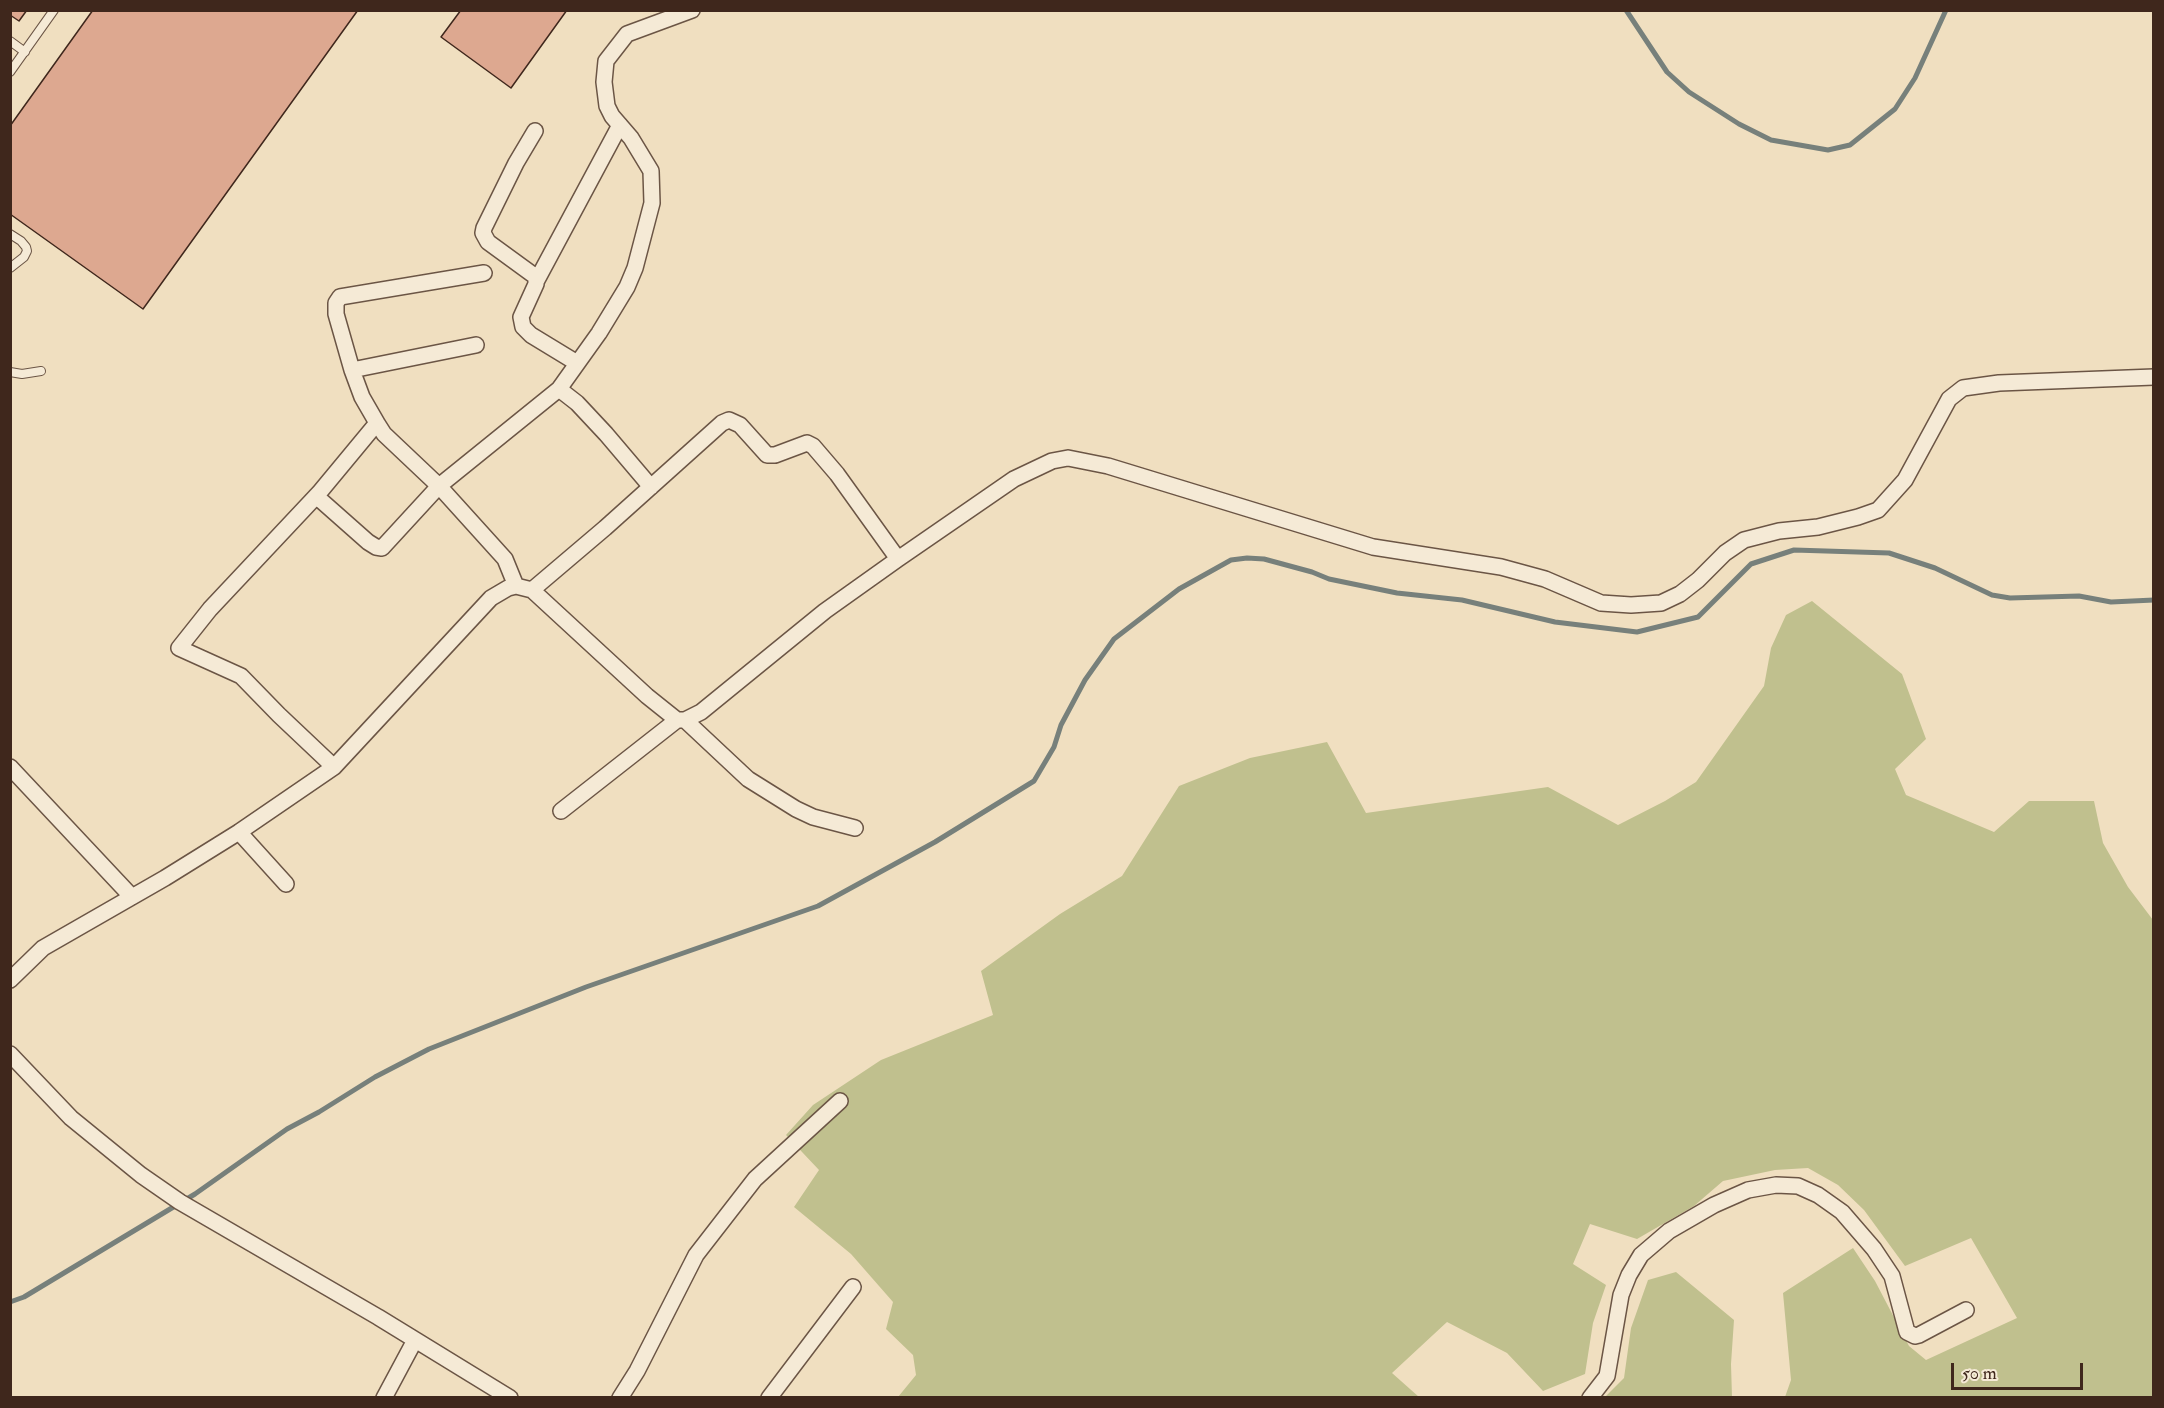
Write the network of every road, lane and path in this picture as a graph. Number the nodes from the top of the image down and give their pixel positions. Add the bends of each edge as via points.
1 (54, 10) edge
2 (692, 10) edge
3 (10, 41) edge
4 (25, 52) junction
5 (10, 72) edge
6 (620, 125) junction
7 (535, 131) dead end
8 (10, 234) edge
9 (10, 268) edge
10 (484, 273) dead end
11 (537, 280) junction
12 (477, 345) dead end
13 (578, 363) junction
14 (352, 370) junction
15 (41, 371) dead end
16 (10, 372) edge
17 (2154, 377) edge
18 (559, 389) junction
19 (376, 423) junction
20 (439, 486) junction
21 (651, 487) junction
22 (316, 496) junction
23 (898, 559) junction
24 (516, 586) junction
25 (532, 590) junction
26 (681, 720) junction
27 (10, 767) edge
28 (334, 767) junction
29 (561, 811) dead end
30 (855, 828) dead end
31 (239, 832) junction
32 (286, 884) dead end
33 (132, 897) junction
34 (10, 980) edge
35 (10, 1054) edge
36 (840, 1101) dead end
37 (853, 1287) dead end
38 (1966, 1310) dead end
39 (415, 1340) junction
40 (384, 1398) edge
41 (510, 1398) edge
42 (621, 1398) edge
43 (769, 1398) edge
44 (1590, 1398) edge

1 - 4 lane
2 - 6 street via 627,34 611,52 606,61 604,95 612,117
3 - 4 lane
4 - 5 lane
6 - 11 street
6 - 13 street via 651,171 650,212 627,287
7 - 11 street via 483,232 488,242
8 - 9 lane via 27,251
10 - 14 street via 340,297 336,314
11 - 13 street via 521,317 523,327 531,336
12 - 14 street
13 - 18 street
14 - 19 street
15 - 16 lane
17 - 23 street via 1963,388 1948,399 1905,480 1878,510 1744,540 1680,594 1661,603 1601,603 1502,567 1373,547 1108,466 1068,458 1052,461 1014,479
18 - 20 street
18 - 21 street via 577,403
19 - 20 street
19 - 22 street
20 - 22 street via 382,548 368,542
20 - 24 street via 505,559
21 - 23 street via 729,420 740,425 766,455 807,443 813,446
21 - 25 street
22 - 28 street via 210,609 179,648 241,676
23 - 26 street via 825,611 701,712
24 - 25 street
24 - 28 street via 491,598
25 - 26 street via 647,696
26 - 29 street
26 - 30 street via 748,779 796,809
27 - 33 street
28 - 31 street
31 - 32 street
31 - 33 street
33 - 34 street via 44,948
35 - 39 street via 71,1118 141,1175 180,1202
36 - 42 street via 756,1179 696,1255
37 - 43 street
38 - 44 street via 1915,1336 1907,1332 1892,1276 1842,1212 1798,1186 1748,1190 1669,1231 1641,1255 1621,1295 1607,1376
39 - 40 street
39 - 41 street

